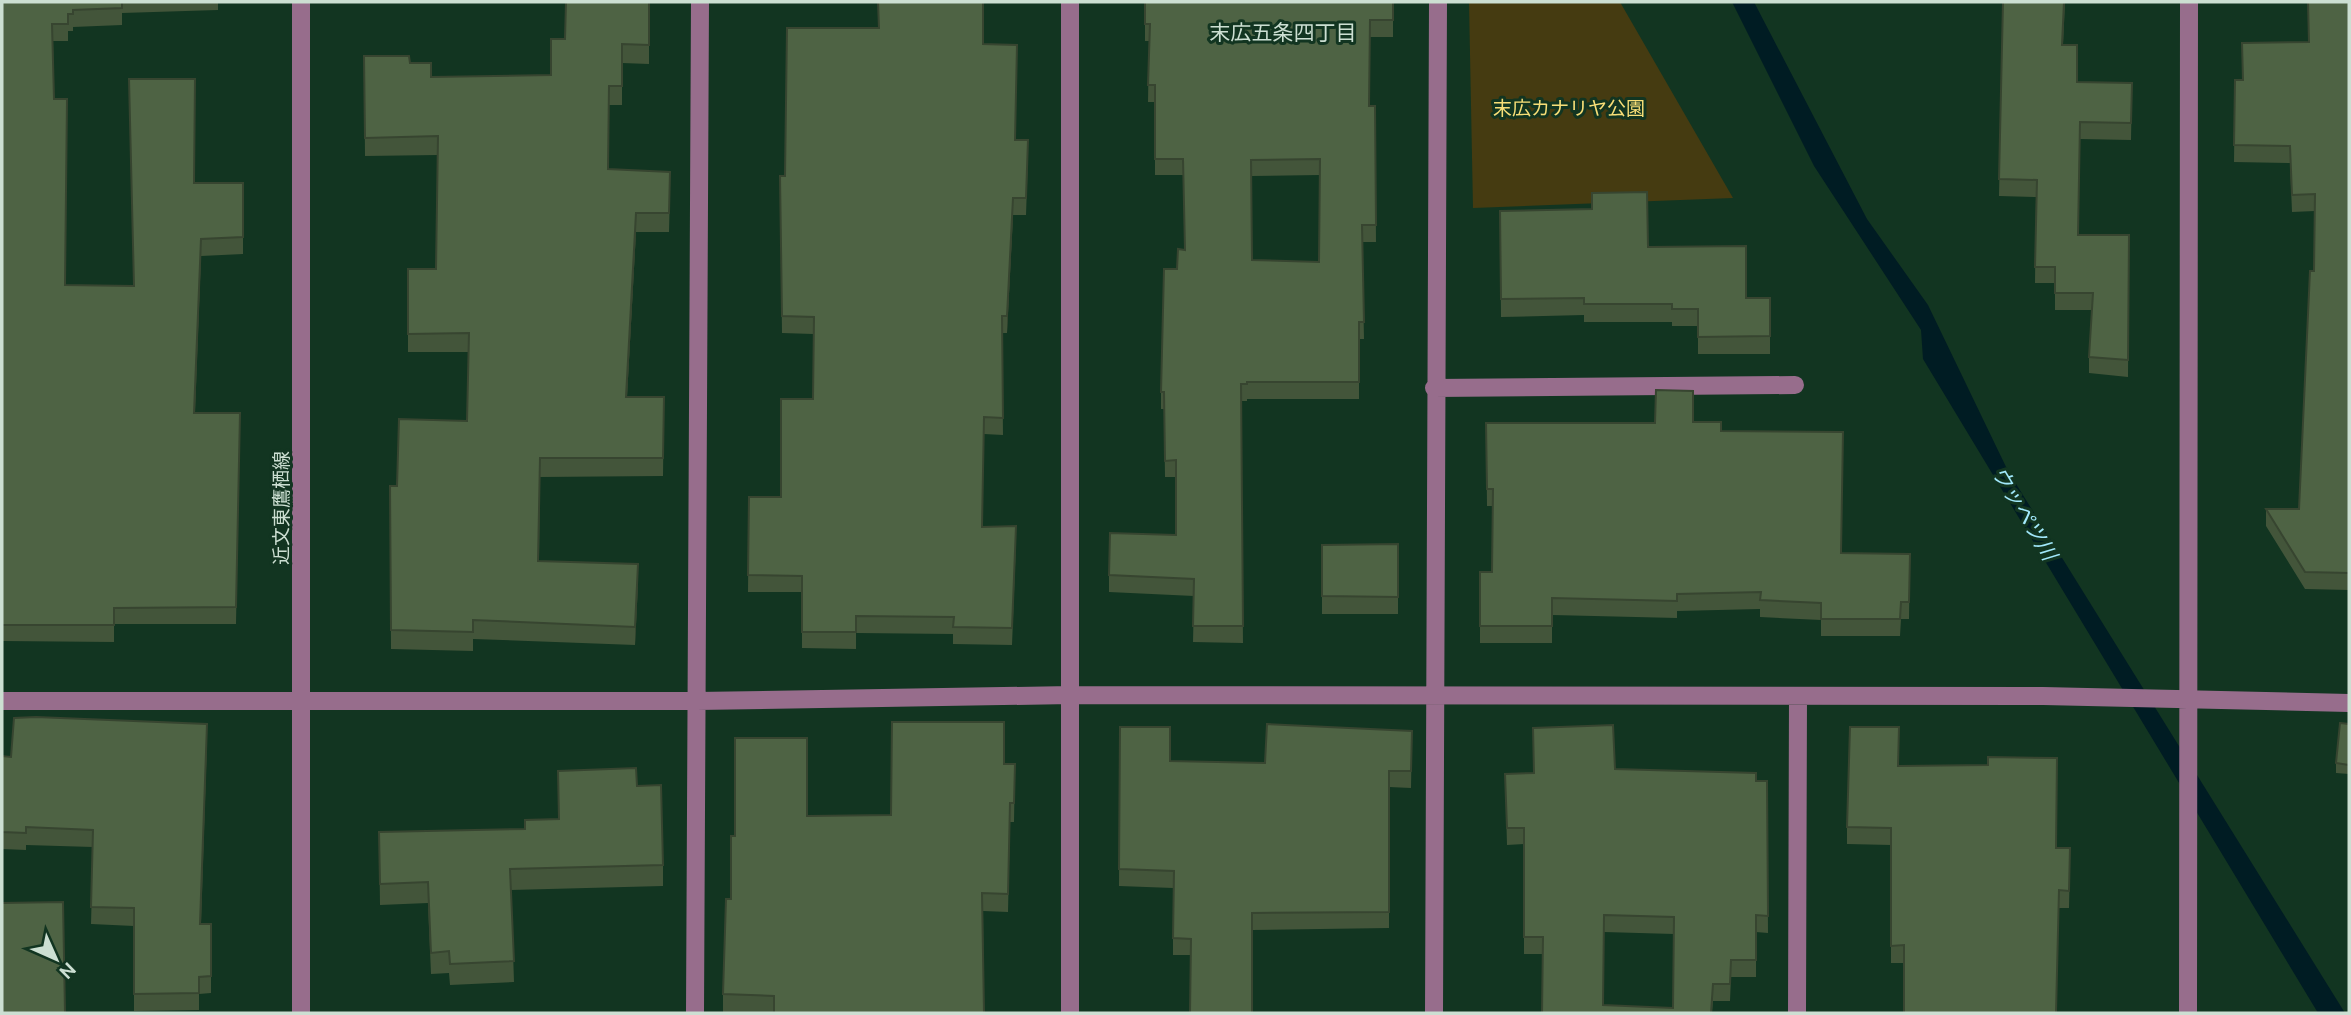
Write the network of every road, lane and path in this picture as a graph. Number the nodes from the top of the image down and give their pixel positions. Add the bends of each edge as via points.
1 (301, 2) edge
2 (700, 2) edge
3 (1070, 2) edge
4 (1437, 2) edge
5 (2189, 2) edge
6 (1795, 385) dead end
7 (1434, 388) junction
8 (1071, 695) junction
9 (1435, 696) junction
10 (1798, 696) junction
11 (2, 701) edge
12 (697, 701) junction
13 (2188, 701) junction
14 (302, 702) junction
15 (2349, 703) edge
16 (301, 1013) edge
17 (695, 1013) edge
18 (1070, 1013) edge
19 (1434, 1013) edge
20 (1797, 1013) edge
21 (2189, 1013) edge

1 - 14 street, 近文東鷹栖線
2 - 12 street
3 - 8 street
4 - 7 street
5 - 13 street
6 - 7 street
7 - 9 street
8 - 9 street
8 - 12 street
8 - 18 street
9 - 10 street
9 - 19 street
10 - 13 street
10 - 20 street
11 - 14 street
12 - 14 street
12 - 17 street
13 - 15 street
13 - 21 street
14 - 16 street, 近文東鷹栖線

